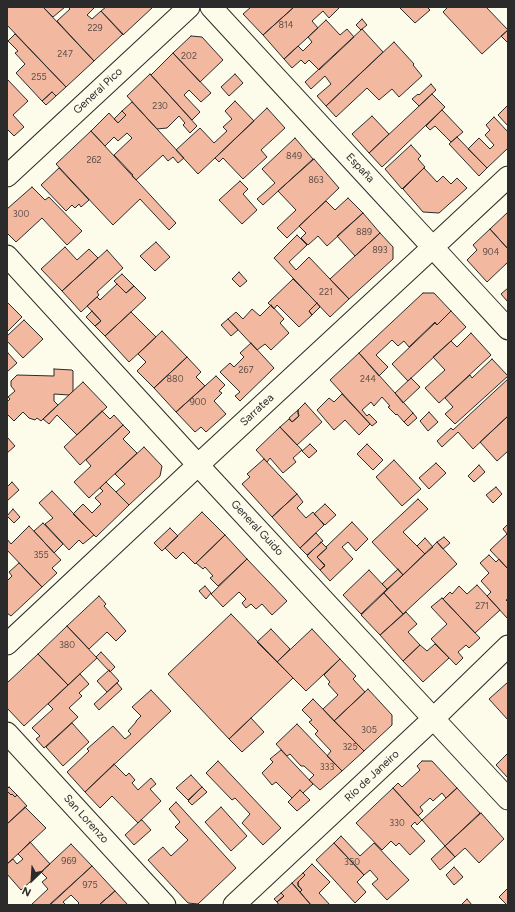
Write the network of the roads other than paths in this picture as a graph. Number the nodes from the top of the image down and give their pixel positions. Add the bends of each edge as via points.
1 (190, 7) edge
2 (211, 7) edge
3 (7, 176) edge
4 (508, 177) edge
5 (433, 247) junction
6 (7, 256) edge
7 (508, 329) edge
8 (198, 465) junction
9 (7, 644) edge
10 (508, 646) edge
11 (434, 718) junction
12 (7, 733) edge
13 (508, 798) edge
14 (165, 905) edge
15 (234, 905) edge

1 - 3 street, General Pico
2 - 5 street, España
4 - 5 street, Sarratea
5 - 7 street, España
5 - 8 street, Sarratea
6 - 8 street, General Guido
8 - 9 street, Sarratea
8 - 11 street, General Guido
10 - 11 street, Río de Janeiro
11 - 13 street, General Guido
11 - 15 street, Río de Janeiro
12 - 14 street, San Lorenzo

